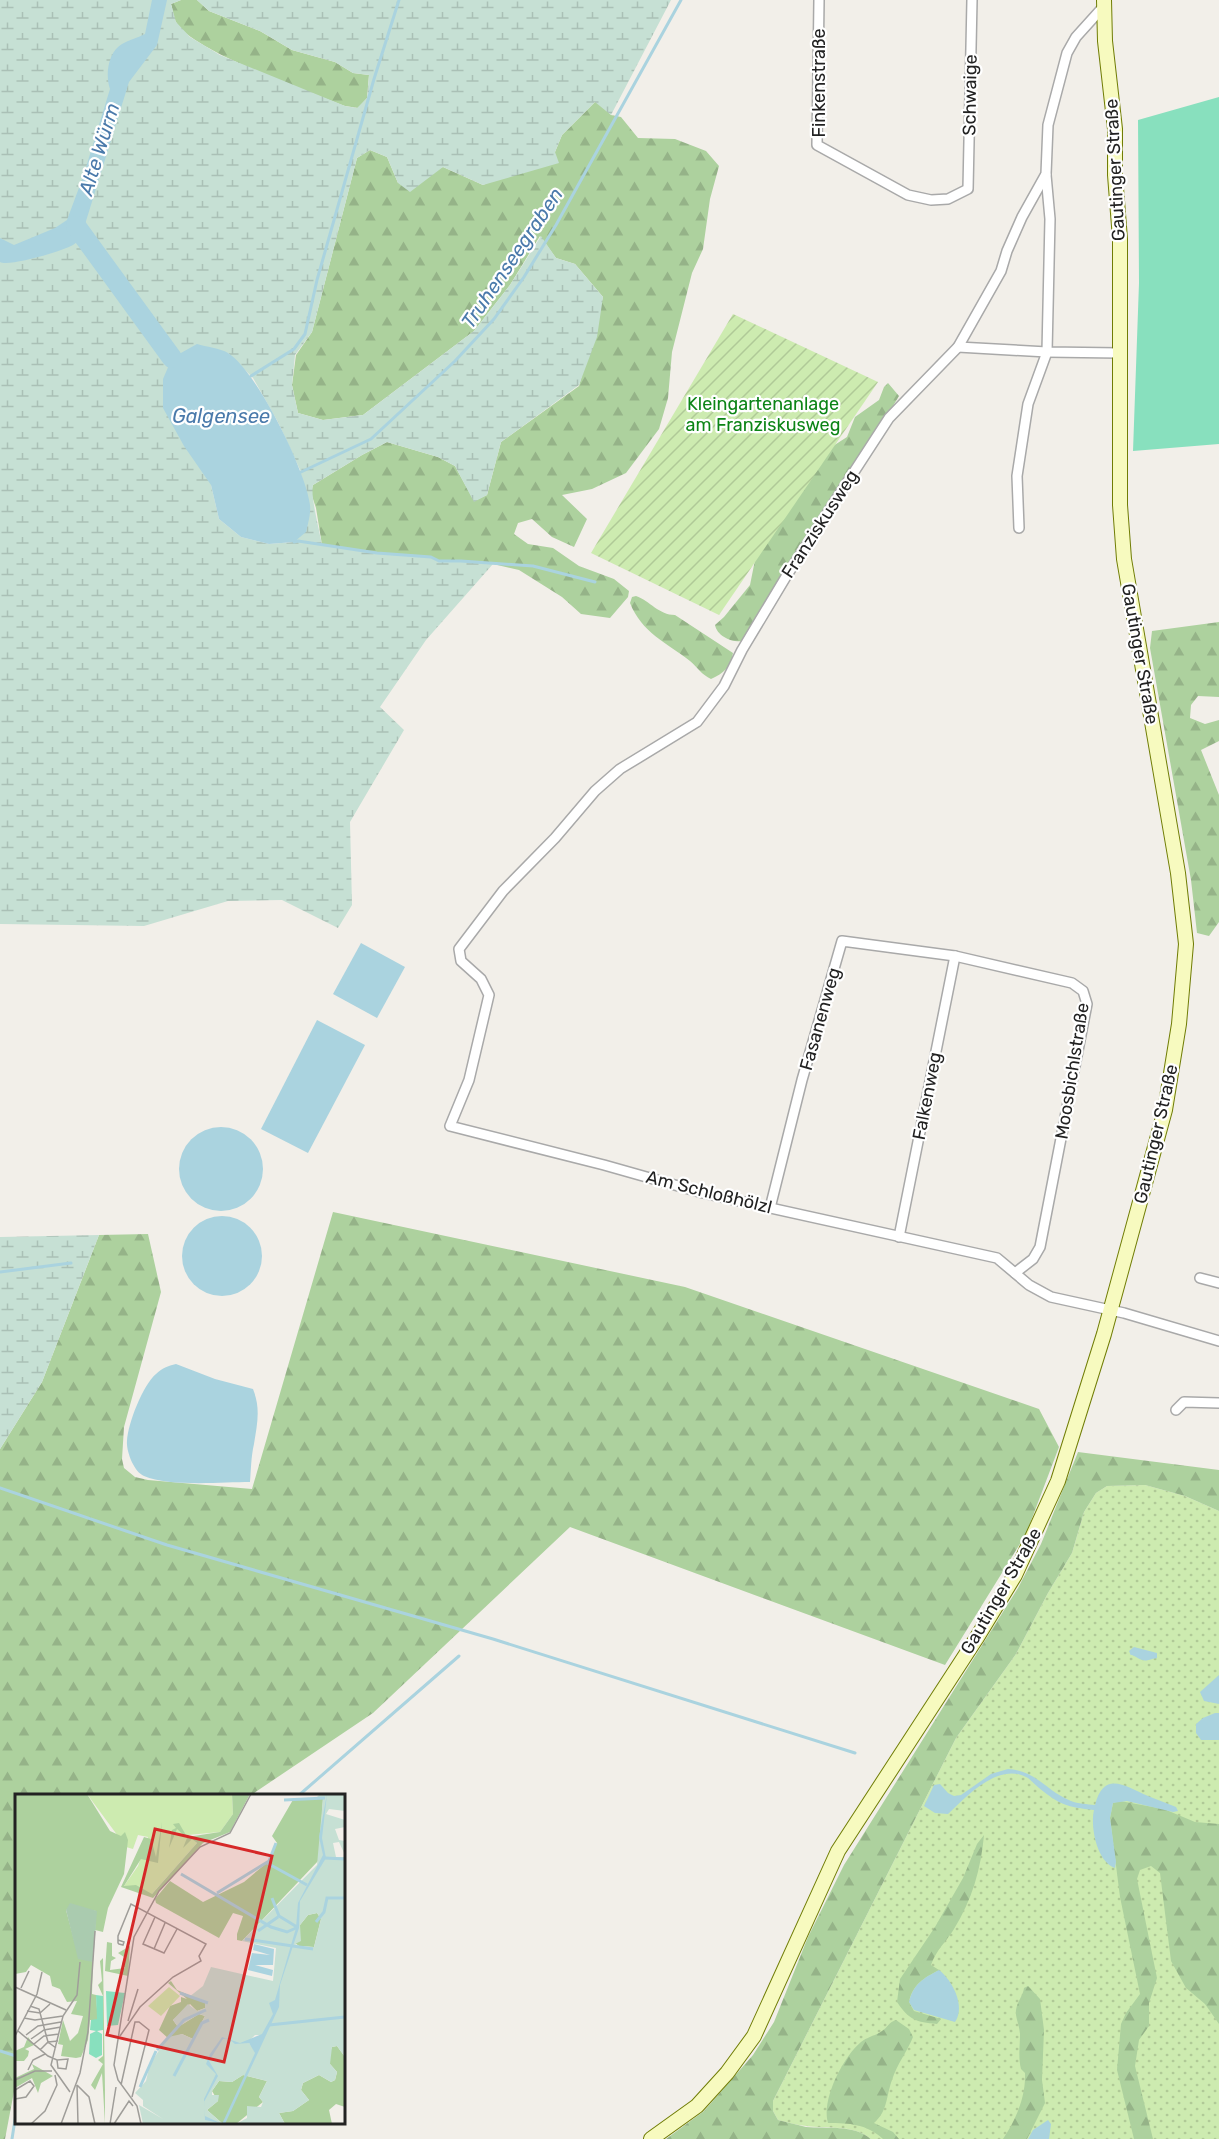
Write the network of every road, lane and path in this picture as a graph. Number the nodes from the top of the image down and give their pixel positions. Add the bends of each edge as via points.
1 (819, 0) edge
2 (972, 0) edge
3 (1104, 3) edge
4 (1046, 174) junction
5 (968, 189) joint
6 (958, 347) junction
7 (1047, 352) junction
8 (1119, 353) junction
9 (1018, 528) dead end
10 (956, 956) junction
11 (481, 979) joint
12 (770, 1208) junction
13 (900, 1237) junction
14 (1015, 1273) junction
15 (1200, 1278) dead end
16 (1219, 1283) edge
17 (1110, 1310) junction
18 (1219, 1341) edge
19 (1219, 1403) edge
20 (1176, 1410) dead end
21 (651, 2139) edge

1 - 5 street, Finkenstraße via 817,145 908,195 948,199
2 - 5 street, Schwaige
3 - 4 street, Franziskusweg via 1067,53 1048,125
3 - 8 main road, Gautinger Straße via 1120,238
4 - 6 street, Franziskusweg via 1018,226 1001,271
4 - 7 street via 1050,219
6 - 7 street
6 - 11 street, Franziskusweg via 889,418 787,575 724,686 697,722 620,769 595,791 503,891 459,949 461,961
7 - 8 street
7 - 9 street via 1028,404 1017,476
8 - 17 main road, Gautinger Straße via 1124,559 1178,873 1186,944 1179,1024 1165,1110
10 - 12 street, Fasanenweg via 842,942
10 - 13 street, Falkenweg
10 - 14 street, Moosbichlstraße via 1072,983 1083,991 1087,1004 1040,1247 1033,1259
11 - 12 street, Am Schloßhölzl via 489,995 487,1009 469,1080 450,1126
12 - 13 street, Am Schloßhölzl
13 - 14 street, Am Schloßhölzl via 997,1258
14 - 17 street, Am Schloßhölzl via 1051,1297
15 - 16 street
17 - 18 street, Am Schloßhölzl
17 - 21 main road, Gautinger Straße via 1058,1481 1015,1575 838,1851 754,2036 697,2106
19 - 20 street via 1184,1402

